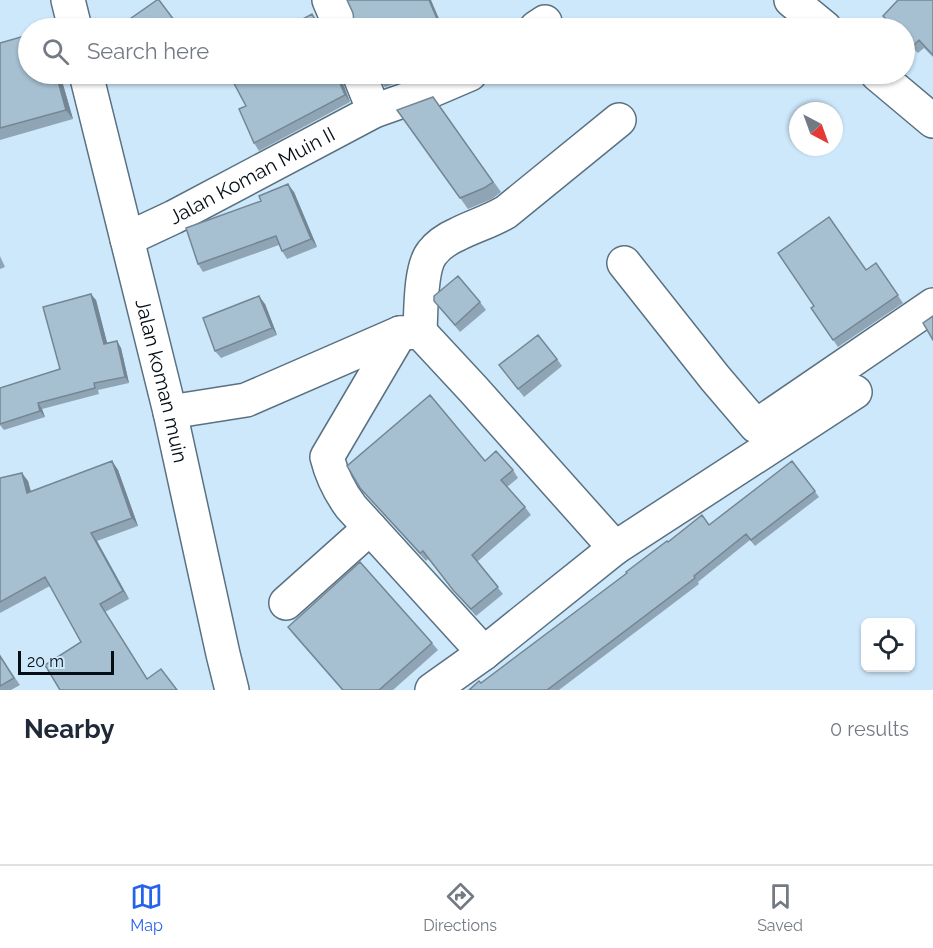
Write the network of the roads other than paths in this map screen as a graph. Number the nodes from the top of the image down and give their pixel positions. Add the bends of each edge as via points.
1 (68, 0) edge
2 (329, 0) edge
3 (791, 0) edge
4 (72, 18) edge
5 (336, 18) edge
6 (813, 18) edge
7 (88, 84) edge
8 (363, 84) edge
9 (447, 84) edge
10 (890, 84) edge
11 (374, 111) junction
12 (620, 120) dead end
13 (933, 121) edge
14 (127, 239) junction
15 (624, 263) dead end
16 (933, 305) edge
17 (410, 332) junction
18 (855, 392) dead end
19 (170, 412) junction
20 (370, 528) junction
21 (615, 548) junction
22 (286, 603) dead end
23 (484, 652) junction
24 (232, 690) edge
25 (432, 690) edge

1 - 4 street
2 - 5 street
3 - 6 street
7 - 14 street, Jalan koman muin
8 - 11 street
9 - 11 street, Jalan Koman Muin II
10 - 13 street
11 - 14 street, Jalan Koman Muin II
12 - 17 street via 506,212 457,234 431,253
14 - 19 street, Jalan koman muin
15 - 16 street via 756,426
17 - 19 street via 246,400
17 - 20 street via 327,457 338,488
17 - 21 street via 473,389
18 - 21 street
19 - 24 street, Jalan koman muin
20 - 22 street
20 - 23 street
21 - 23 street
23 - 25 street

